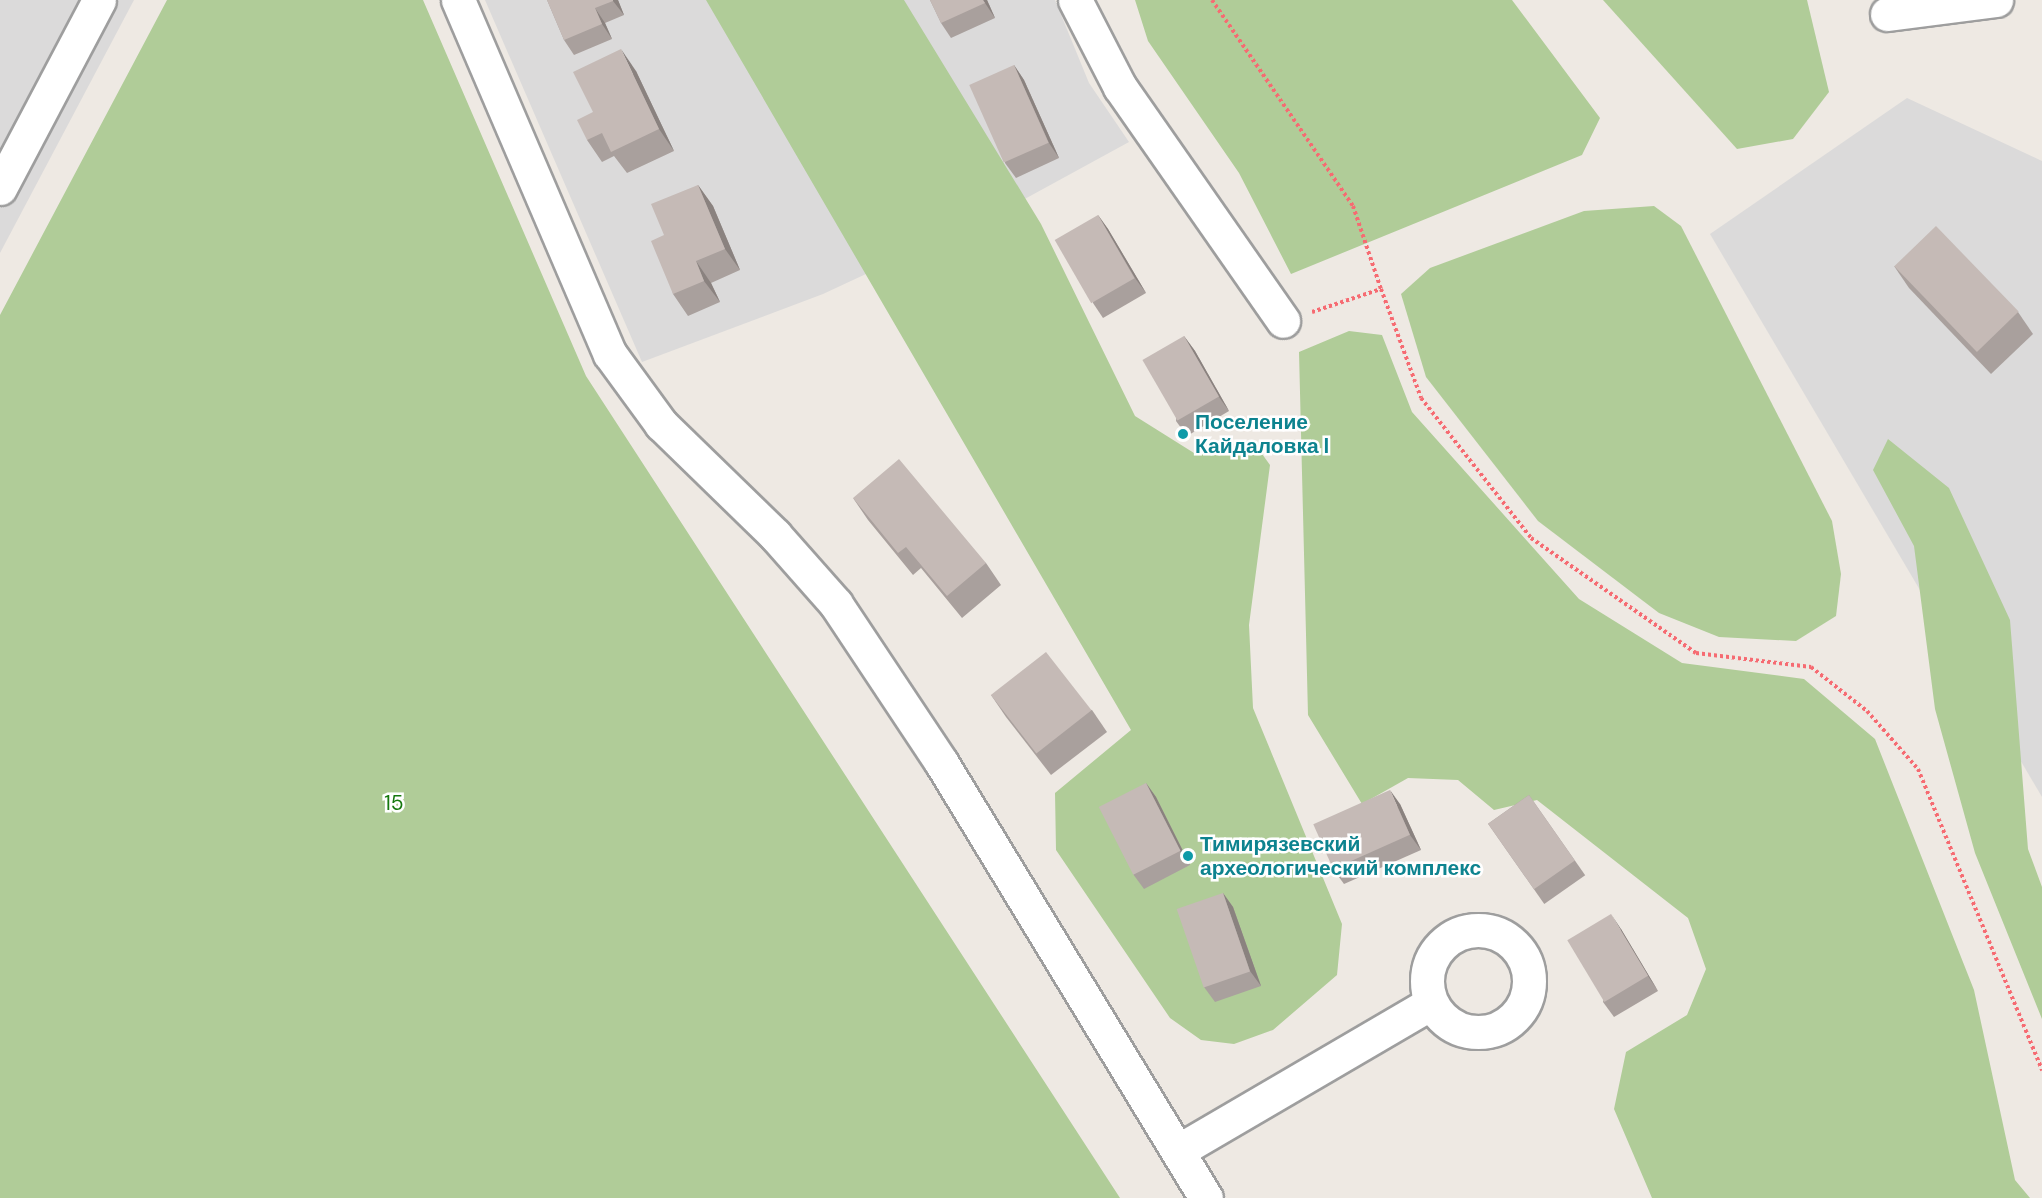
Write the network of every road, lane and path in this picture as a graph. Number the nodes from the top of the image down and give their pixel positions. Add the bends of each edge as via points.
1 (99, 0) edge
2 (458, 0) edge
3 (1075, 0) edge
4 (1212, 0) edge
5 (1988, 0) edge
6 (1887, 14) dead end
7 (0, 188) edge
8 (1381, 289) junction
9 (1283, 321) joint
10 (1431, 1004) dead end
11 (2042, 1070) edge
12 (1178, 1151) junction
13 (1206, 1198) edge

1 - 7 street
2 - 12 street via 610,354 661,424 775,535 836,604 941,762
3 - 9 street via 1092,41 1120,87
4 - 8 path via 1353,206
5 - 6 street
8 - 9 path
8 - 11 path via 1421,398 1531,538 1696,653 1811,668 1868,711 1918,769
10 - 12 street
12 - 13 street

